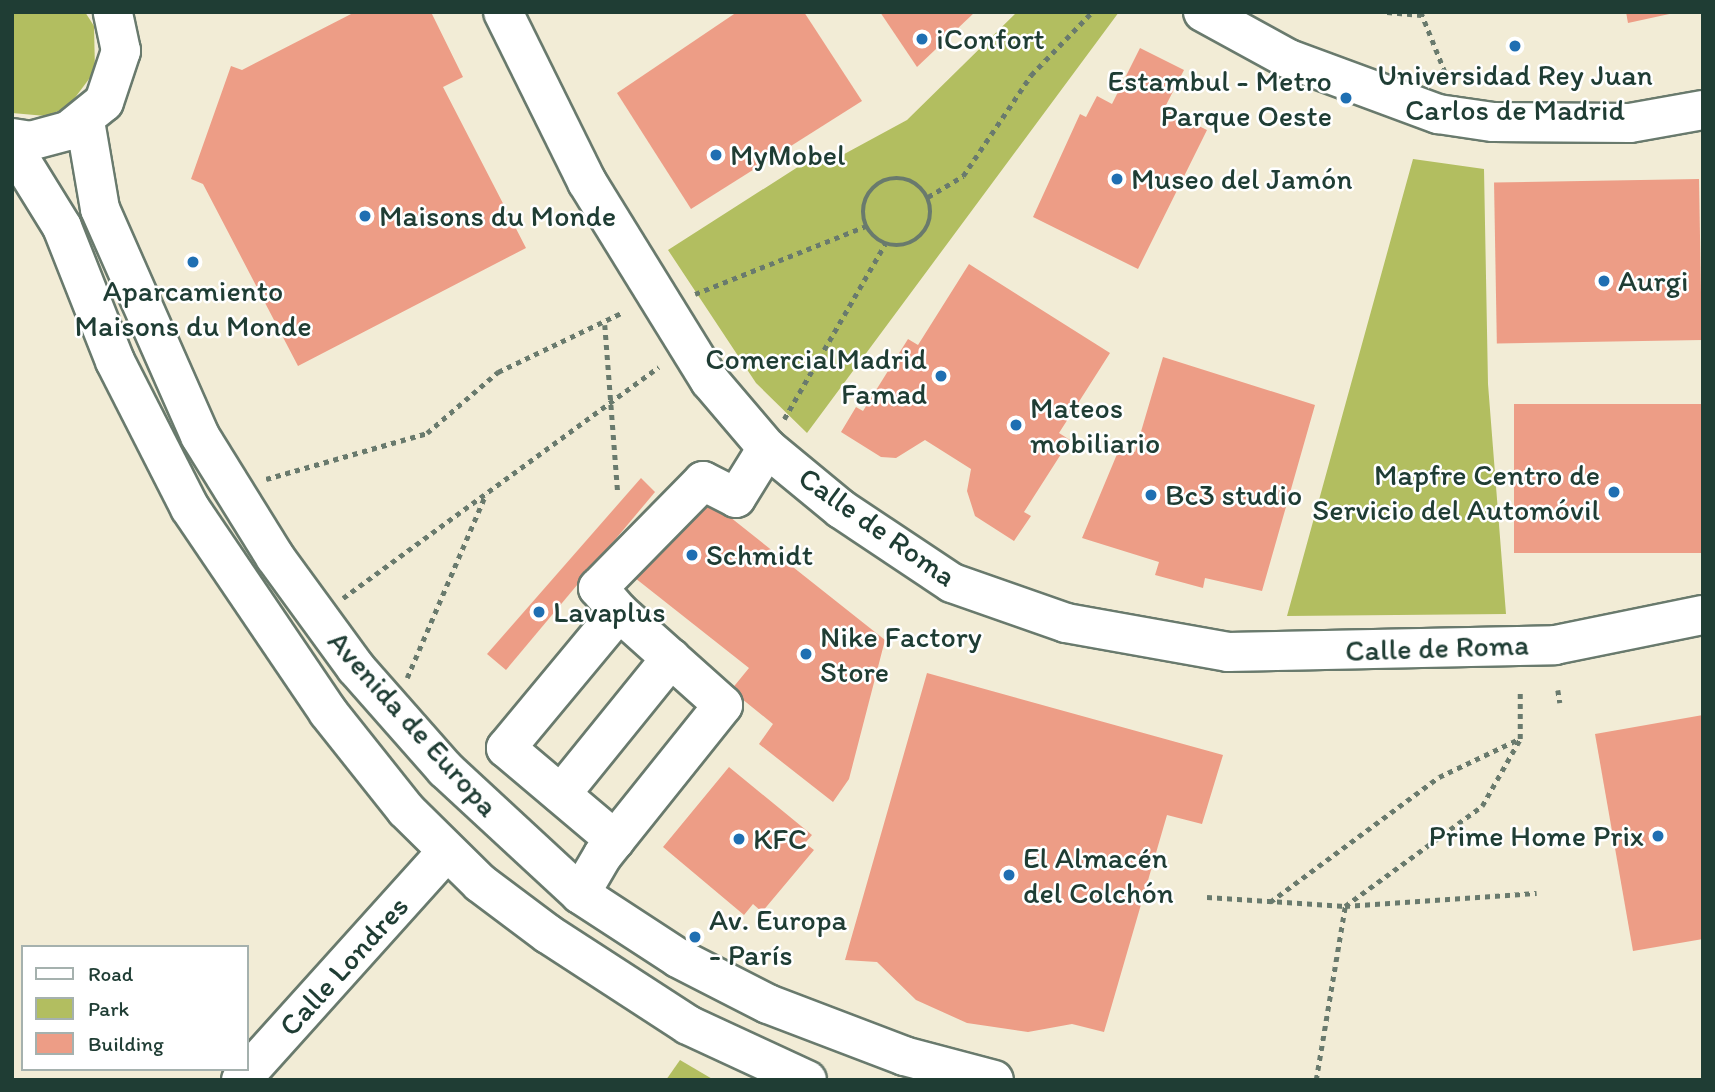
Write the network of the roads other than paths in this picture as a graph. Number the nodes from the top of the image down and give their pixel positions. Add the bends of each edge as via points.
1 (113, 12) edge
2 (503, 12) edge
3 (1203, 12) edge
4 (1703, 110) edge
5 (85, 121) junction
6 (12, 138) edge
7 (12, 146) edge
8 (775, 434) junction
9 (619, 612) junction
10 (1703, 615) edge
11 (671, 658) junction
12 (561, 794) junction
13 (615, 840) junction
14 (446, 852) junction
15 (580, 894) junction
16 (241, 1080) edge
17 (806, 1080) edge
18 (995, 1080) edge

1 - 5 street via 121,51 117,78
2 - 8 street, Calle de Roma via 587,183 661,307 710,381
3 - 4 street via 1289,59 1438,114 1493,122 1630,122
5 - 6 street via 48,138
5 - 15 street, Avenida de Europa via 100,209 144,316 200,436 275,556 356,668 445,769
7 - 14 street, Avenida de Europa via 62,227 115,361 205,532 344,732
8 - 9 street via 736,498 703,481 598,588
8 - 10 street, Calle de Roma via 841,509 952,583 1066,623 1228,652 1555,645
9 - 11 street
9 - 12 street via 506,748
11 - 12 street
11 - 13 street via 723,705
12 - 13 street
13 - 15 street
14 - 16 street, Calle Londres
14 - 17 street, Avenida de Europa via 548,934 688,1025
15 - 18 street, Avenida de Europa via 678,958 768,1004 904,1056

